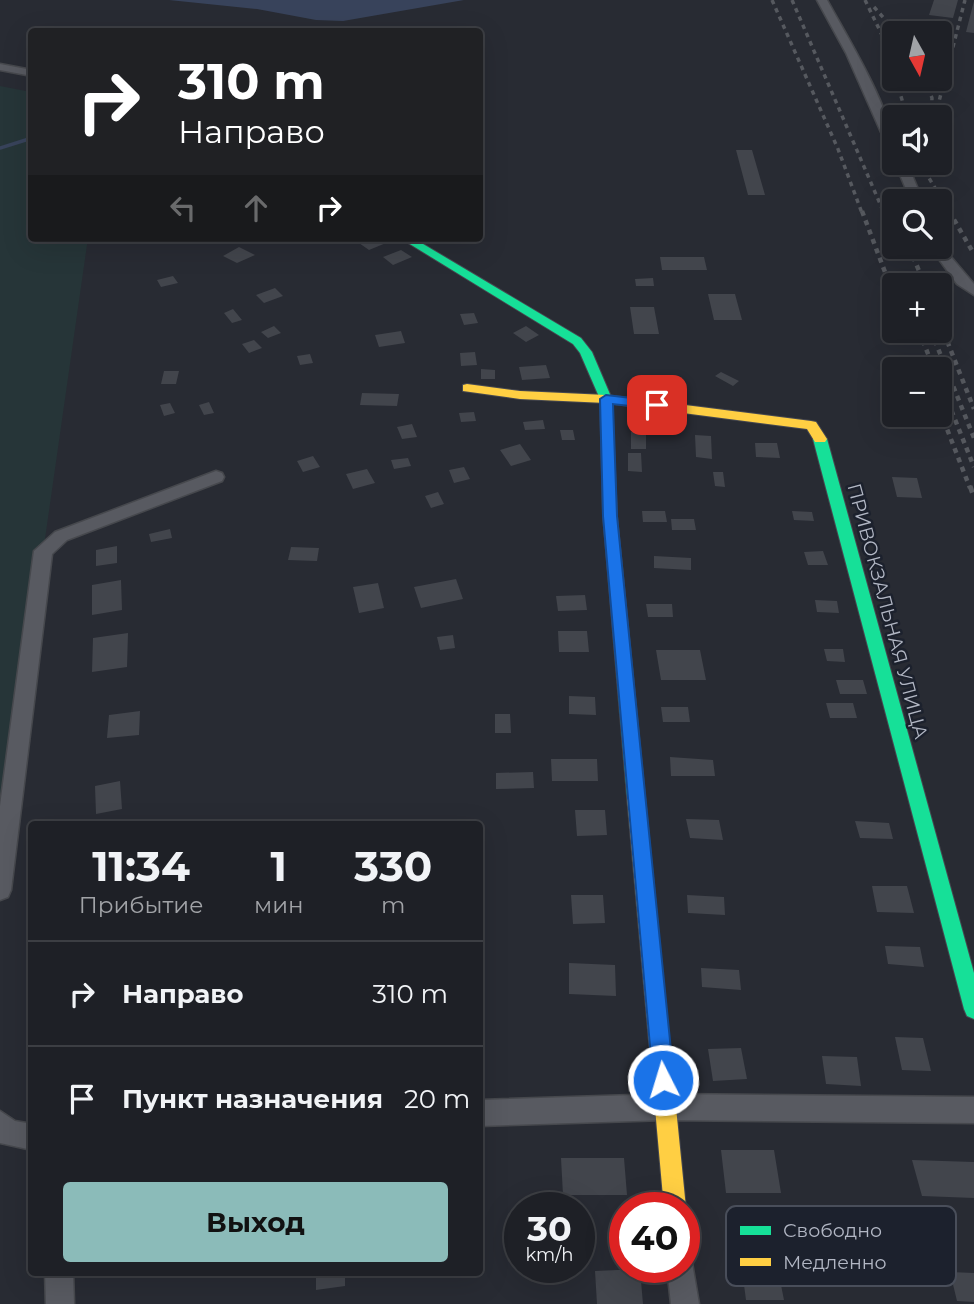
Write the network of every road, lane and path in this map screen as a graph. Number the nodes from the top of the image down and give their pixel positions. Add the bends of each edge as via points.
1 (822, 0) edge
2 (0, 67) edge
3 (28, 72) edge
4 (882, 121) edge
5 (412, 242) edge
6 (946, 259) edge
7 (974, 291) edge
8 (467, 388) dead end
9 (606, 399) junction
10 (216, 477) dead end
11 (0, 890) edge
12 (974, 1009) edge
13 (666, 1107) junction
14 (974, 1110) edge
15 (483, 1113) edge
16 (0, 1124) edge
17 (28, 1136) edge
18 (674, 1192) edge
19 (60, 1276) edge
20 (683, 1283) edge
21 (60, 1304) edge
22 (685, 1304) edge

1 - 4 street
2 - 3 street
5 - 9 street via 577,341
6 - 7 street
8 - 9 street
9 - 12 street, ПРИВОКЗАЛЬНАЯ УЛИЦА via 811,425 820,440
9 - 13 street via 610,516
10 - 11 street via 61,536 43,551
13 - 14 street
13 - 15 street
13 - 18 street
16 - 17 street via 8,1133
19 - 21 street
20 - 22 street

